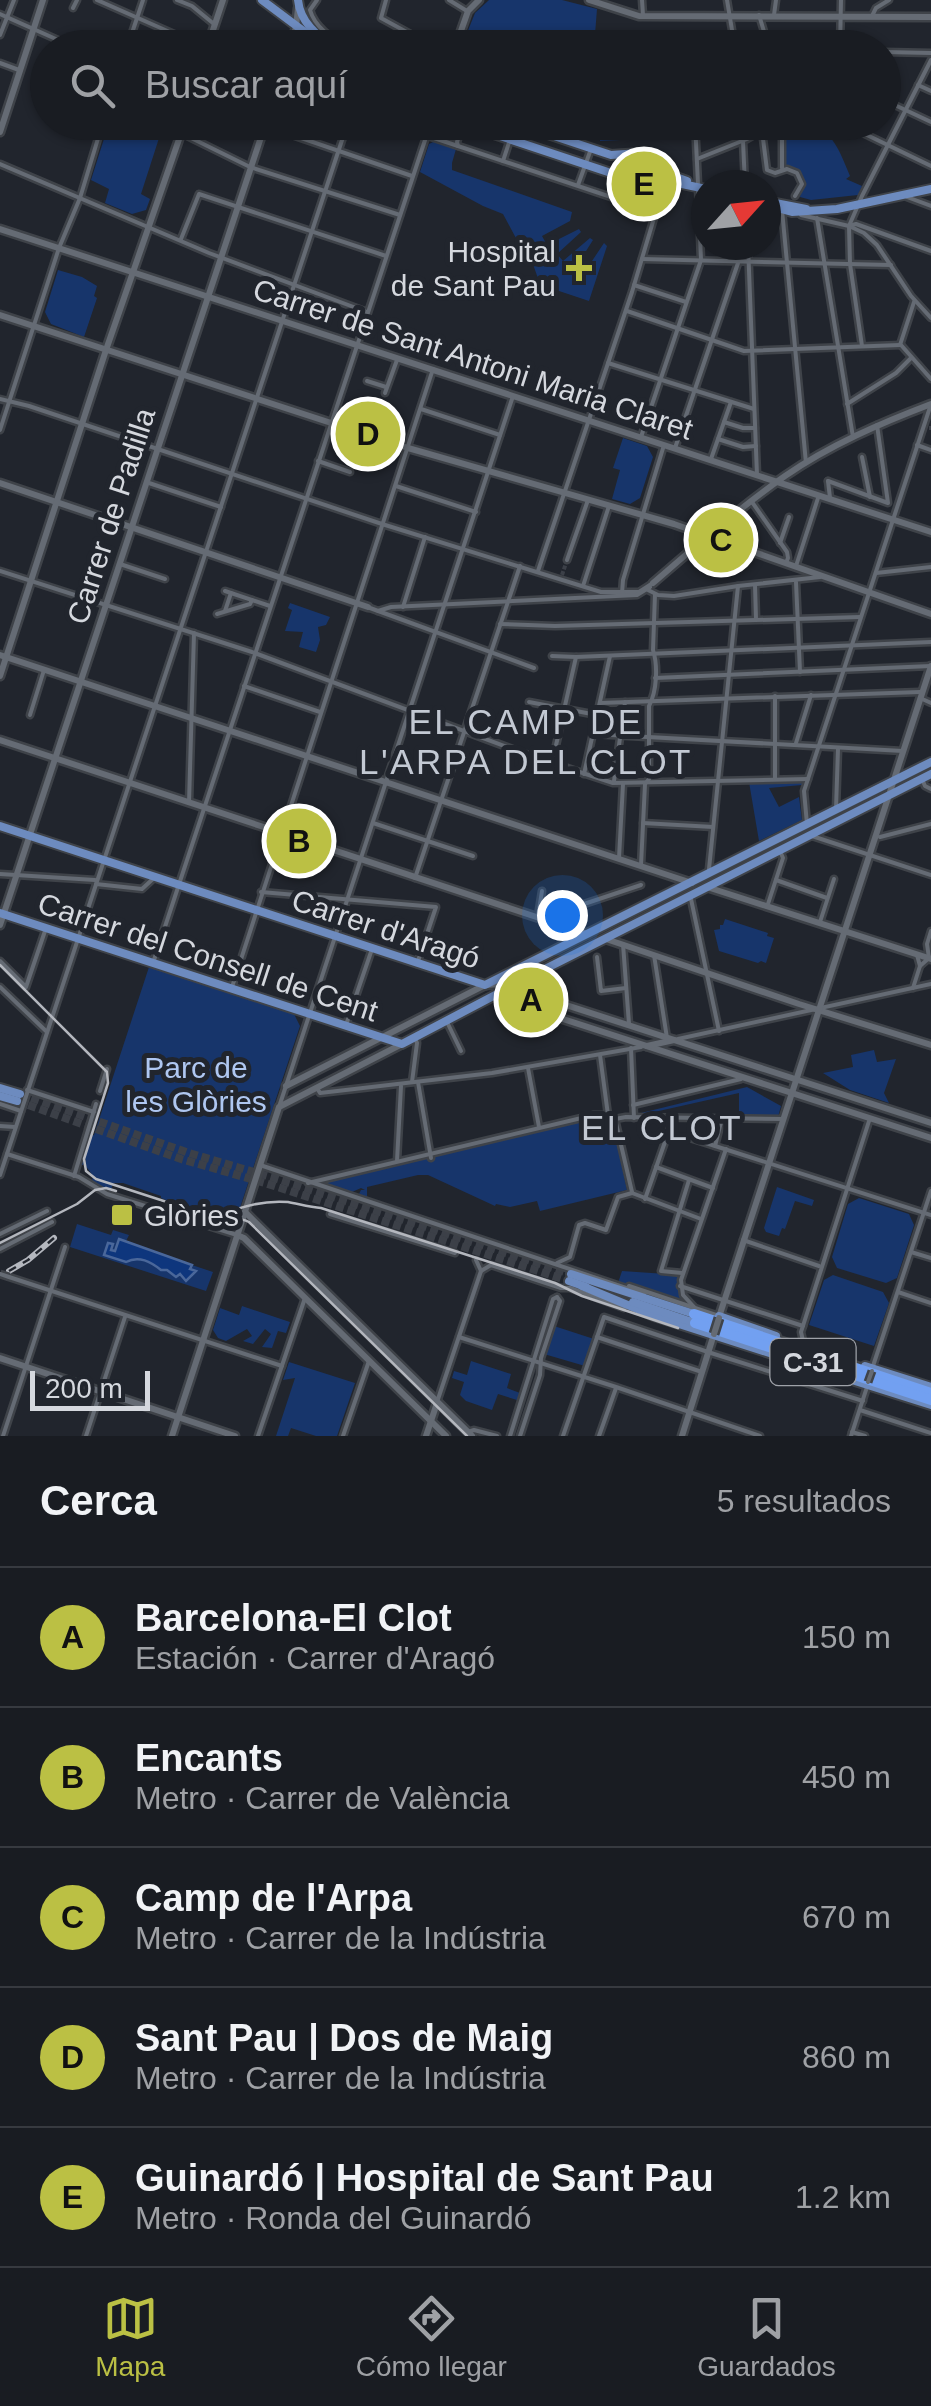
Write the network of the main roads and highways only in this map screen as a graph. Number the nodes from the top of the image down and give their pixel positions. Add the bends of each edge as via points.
1 (43, 0) edge
2 (223, 0) edge
3 (262, 0) edge
4 (479, 0) edge
5 (589, 0) edge
6 (298, 3) edge
7 (931, 17) edge
8 (296, 27) junction
9 (34, 30) edge
10 (212, 30) edge
11 (295, 30) edge
12 (300, 30) edge
13 (312, 30) edge
14 (461, 30) edge
15 (30, 41) edge
16 (3, 113) edge
17 (0, 132) edge
18 (179, 140) edge
19 (260, 140) edge
20 (510, 140) edge
21 (566, 140) edge
22 (691, 182) edge
23 (691, 185) edge
24 (931, 190) edge
25 (781, 206) edge
26 (781, 209) edge
27 (814, 214) junction
28 (0, 229) edge
29 (133, 271) junction
30 (207, 296) junction
31 (0, 316) edge
32 (106, 350) junction
33 (182, 374) junction
34 (931, 404) edge
35 (778, 481) junction
36 (0, 484) edge
37 (58, 502) junction
38 (132, 527) junction
39 (931, 532) edge
40 (708, 537) junction
41 (651, 586) road end
42 (368, 607) road end
43 (931, 614) edge
44 (3, 656) edge
45 (931, 666) edge
46 (0, 676) edge
47 (80, 682) junction
48 (0, 740) edge
49 (54, 758) junction
50 (931, 762) edge
51 (926, 776) edge
52 (894, 780) junction
53 (890, 795) junction
54 (807, 824) junction
55 (0, 826) edge
56 (28, 835) junction
57 (810, 835) junction
58 (692, 883) junction
59 (707, 887) junction
60 (2, 913) edge
61 (0, 925) edge
62 (844, 933) junction
63 (588, 934) junction
64 (606, 938) junction
65 (930, 959) edge
66 (485, 985) junction
67 (511, 988) junction
68 (495, 997) junction
69 (818, 1010) junction
70 (381, 1037) junction
71 (670, 1039) junction
72 (402, 1044) junction
73 (646, 1046) junction
74 (931, 1046) edge
75 (796, 1079) junction
76 (286, 1086) road end
77 (0, 1088) edge
78 (792, 1093) junction
79 (0, 1100) edge
80 (875, 1104) junction
81 (870, 1118) junction
82 (931, 1123) edge
83 (931, 1138) edge
84 (245, 1212) junction
85 (237, 1236) junction
86 (582, 1286) junction
87 (694, 1315) junction
88 (719, 1317) junction
89 (714, 1335) junction
90 (0, 1358) edge
91 (931, 1390) edge
92 (437, 1402) junction
93 (931, 1403) edge
94 (178, 1417) junction
95 (432, 1422) junction
96 (470, 1434) edge
97 (172, 1436) edge
98 (235, 1436) edge
99 (426, 1436) edge
100 (446, 1436) edge
101 (682, 1436) edge

1 - 9 main road
2 - 10 main road
3 - 8 main road
4 - 14 main road
5 - 7 main road via 643,16
6 - 8 main road
6 - 13 main road
8 - 11 main road
8 - 12 main road
15 - 16 main road
16 - 17 main road
18 - 29 main road
19 - 30 main road, Carrer de Padilla
20 - 23 main road via 638,182
21 - 22 main road via 614,156 640,154
24 - 27 main road
25 - 27 main road
26 - 27 main road
28 - 29 main road, Carrer de Sant Antoni Maria Claret
29 - 30 main road, Carrer de Sant Antoni Maria Claret
29 - 32 main road
30 - 33 main road, Carrer de Padilla
30 - 35 main road, Carrer de Sant Antoni Maria Claret
31 - 32 main road
32 - 33 main road
32 - 37 main road
33 - 38 main road, Carrer de Padilla
33 - 40 main road
34 - 35 main road via 853,437
35 - 39 main road, Carrer de Sant Antoni Maria Claret
35 - 40 main road
36 - 37 main road
37 - 38 main road
37 - 44 main road
38 - 42 main road
38 - 47 main road, Carrer de Padilla
40 - 41 main road
40 - 43 main road
44 - 46 main road
44 - 47 main road
45 - 52 main road
47 - 49 main road, Carrer de Padilla
47 - 58 main road
48 - 49 main road
49 - 56 main road, Carrer de Padilla
49 - 63 main road
50 - 52 main road
51 - 53 main road
52 - 53 main road
52 - 54 main road
53 - 57 main road
53 - 62 main road
54 - 57 main road
54 - 58 main road
55 - 56 main road, Carrer d'Aragó
56 - 60 main road, Carrer de Padilla
56 - 66 main road, Carrer d'Aragó
57 - 59 main road
58 - 59 main road
58 - 63 main road
59 - 62 main road
59 - 64 main road
60 - 61 main road, Carrer de Padilla
60 - 70 main road, Carrer del Consell de Cent
62 - 65 main road
62 - 69 main road
63 - 64 main road
63 - 66 main road
64 - 67 main road
64 - 69 main road
66 - 67 main road, Carrer d'Aragó
66 - 70 main road
67 - 68 main road
67 - 71 main road, Carrer d'Aragó
68 - 72 main road
68 - 73 main road, Carrer d'Aragó
69 - 74 main road
69 - 75 main road
70 - 72 main road, Carrer del Consell de Cent
70 - 76 main road
71 - 73 main road
71 - 75 main road, Carrer d'Aragó
72 - 84 main road via 279,1107
73 - 78 main road, Carrer d'Aragó
75 - 78 main road
75 - 80 main road, Carrer d'Aragó
77 - 79 main road via 21,1099
78 - 81 main road, Carrer d'Aragó
78 - 88 main road
80 - 81 main road
80 - 82 main road, Carrer d'Aragó
81 - 83 main road, Carrer d'Aragó
84 - 85 main road
84 - 92 main road
85 - 94 main road
85 - 95 main road
86 - 87 main road, C-31
86 - 87 main road, C-31 via 570,1278
86 - 89 main road
87 - 91 highway, C-31
87 - 93 highway, C-31
88 - 89 main road, bridge
88 - 91 main road
89 - 93 main road
89 - 101 main road
90 - 94 main road
92 - 95 main road
92 - 96 main road
94 - 97 main road
94 - 98 main road
95 - 99 main road
95 - 100 main road

